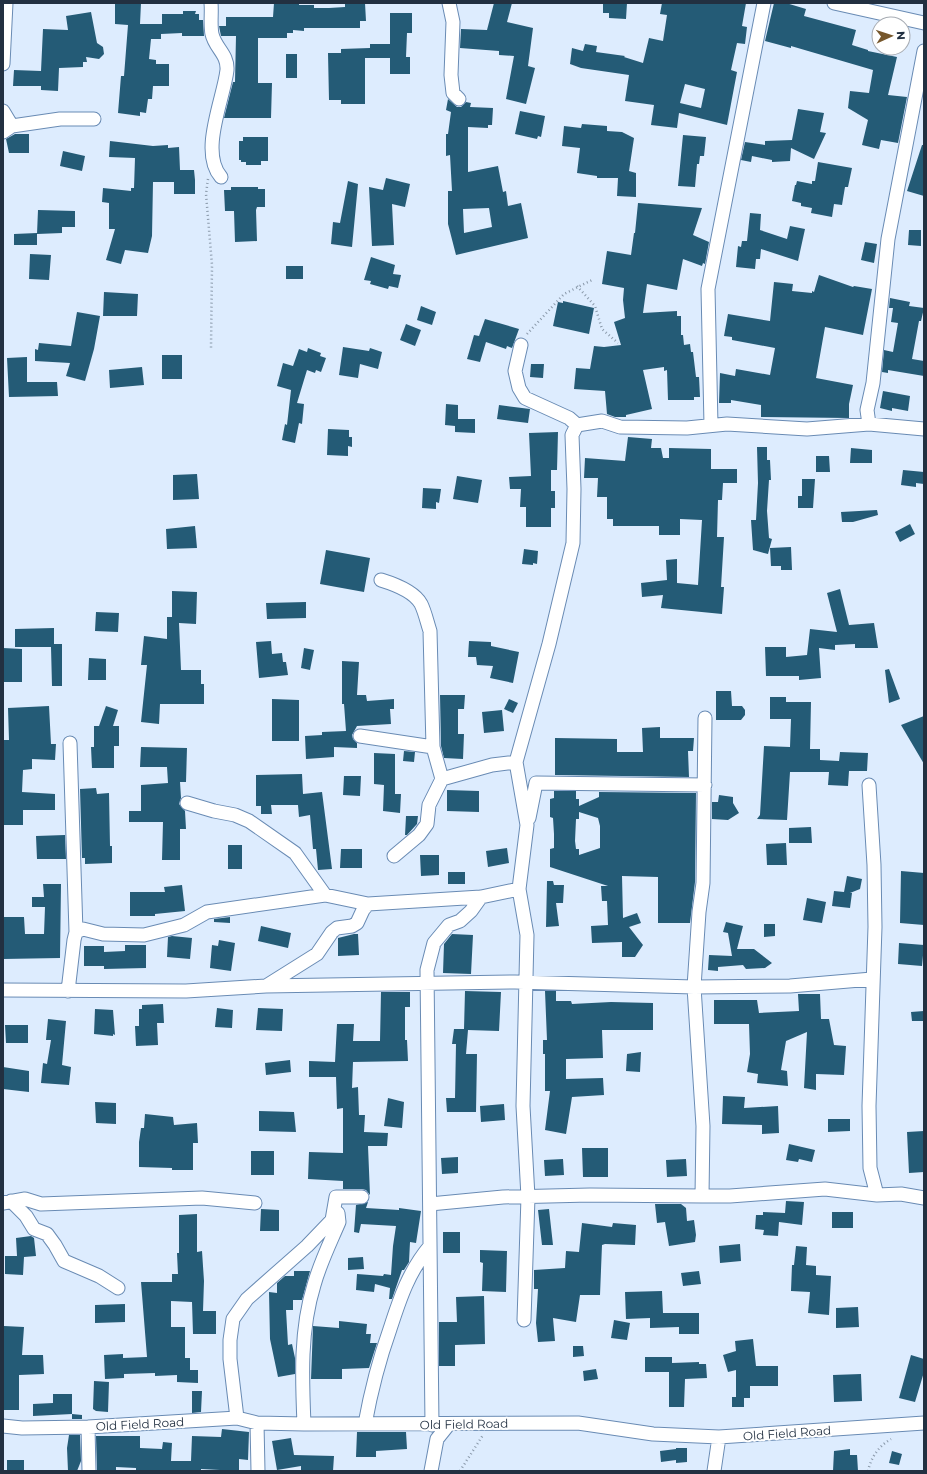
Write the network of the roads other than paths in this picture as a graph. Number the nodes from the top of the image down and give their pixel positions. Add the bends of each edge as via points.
1 (6, 3) edge
2 (211, 3) edge
3 (449, 3) edge
4 (764, 3) edge
5 (834, 3) edge
6 (924, 23) edge
7 (924, 51) edge
8 (3, 64) edge
9 (459, 99) dead end
10 (3, 111) edge
11 (94, 119) dead end
12 (8, 129) edge
13 (221, 177) dead end
14 (521, 345) road end
15 (869, 424) junction
16 (577, 425) junction
17 (711, 425) junction
18 (924, 429) edge
19 (381, 580) dead end
20 (705, 718) dead end
21 (360, 736) dead end
22 (70, 743) dead end
23 (433, 746) junction
24 (516, 762) junction
25 (442, 779) junction
26 (704, 786) junction
27 (869, 786) dead end
28 (187, 803) dead end
29 (527, 825) junction
30 (394, 856) dead end
31 (519, 889) junction
32 (325, 895) junction
33 (481, 897) junction
34 (368, 904) junction
35 (76, 932) junction
36 (872, 979) junction
37 (526, 982) junction
38 (426, 984) junction
39 (266, 986) junction
40 (694, 987) junction
41 (3, 990) edge
42 (68, 991) junction
43 (877, 1195) junction
44 (702, 1196) junction
45 (362, 1197) dead end
46 (528, 1197) junction
47 (336, 1198) junction
48 (924, 1198) edge
49 (7, 1202) edge
50 (255, 1204) dead end
51 (430, 1204) junction
52 (430, 1246) junction
53 (118, 1288) dead end
54 (524, 1320) dead end
55 (237, 1418) junction
56 (258, 1423) junction
57 (304, 1424) junction
58 (365, 1424) junction
59 (449, 1424) junction
60 (924, 1424) edge
61 (432, 1425) junction
62 (3, 1426) edge
63 (88, 1426) junction
64 (719, 1437) junction
65 (89, 1471) edge
66 (258, 1471) edge
67 (431, 1471) edge
68 (714, 1471) edge

1 - 8 street
2 - 13 street via 212,34 226,56 227,69 213,128 213,156 216,171
3 - 9 street via 453,22 451,75 453,93
4 - 17 street via 708,290
5 - 6 street
7 - 15 street via 888,239 873,384 867,410
10 - 12 street
11 - 12 street via 60,119
14 - 16 street via 515,371 519,388 525,398 569,418
15 - 17 street via 807,429
15 - 18 street
16 - 17 street via 602,421 620,427 687,428
16 - 24 street via 572,434 573,543 549,644
19 - 23 street via 400,587 421,603 430,631
20 - 26 street
21 - 23 street
22 - 35 street
23 - 25 street
24 - 25 street via 492,765
24 - 29 street
25 - 30 street via 429,805 426,824 419,835
26 - 29 street via 536,783
26 - 40 street via 703,883
27 - 36 street via 874,865
28 - 32 street via 249,821 295,853
29 - 31 street
31 - 33 street
31 - 37 street via 527,935
32 - 34 street
32 - 35 street via 208,912 184,925 144,935 103,934 83,929
33 - 34 street
33 - 38 street via 471,911 460,921 449,925 434,943
34 - 39 street via 357,923 337,928 317,954
35 - 42 street
36 - 40 street via 790,986
36 - 43 street via 870,1168
37 - 38 street
37 - 40 street
37 - 46 street via 523,1106
38 - 39 street
38 - 51 street
39 - 42 street via 186,991
40 - 44 street via 703,1126
41 - 42 street
43 - 44 street via 826,1190
43 - 48 street via 901,1194
44 - 46 street
45 - 47 street
46 - 51 street
46 - 54 street
47 - 55 street via 332,1220 247,1299 233,1319 230,1359
47 - 57 street via 339,1222 314,1285 305,1330 302,1375
49 - 50 street via 25,1198 48,1204 202,1198
49 - 53 street via 26,1216 34,1229 47,1234 64,1262 99,1276
51 - 52 street
52 - 58 street via 417,1262 398,1302 375,1377
52 - 61 street
55 - 56 street, Old Field Road
55 - 63 street, Old Field Road
56 - 57 street, Old Field Road
56 - 66 street
57 - 58 street, Old Field Road
58 - 61 street, Old Field Road
59 - 61 street, Old Field Road
59 - 64 street, Old Field Road via 578,1423 653,1434
59 - 67 street via 438,1439
60 - 64 street, Old Field Road
62 - 63 street, Old Field Road
63 - 65 street
64 - 68 street

